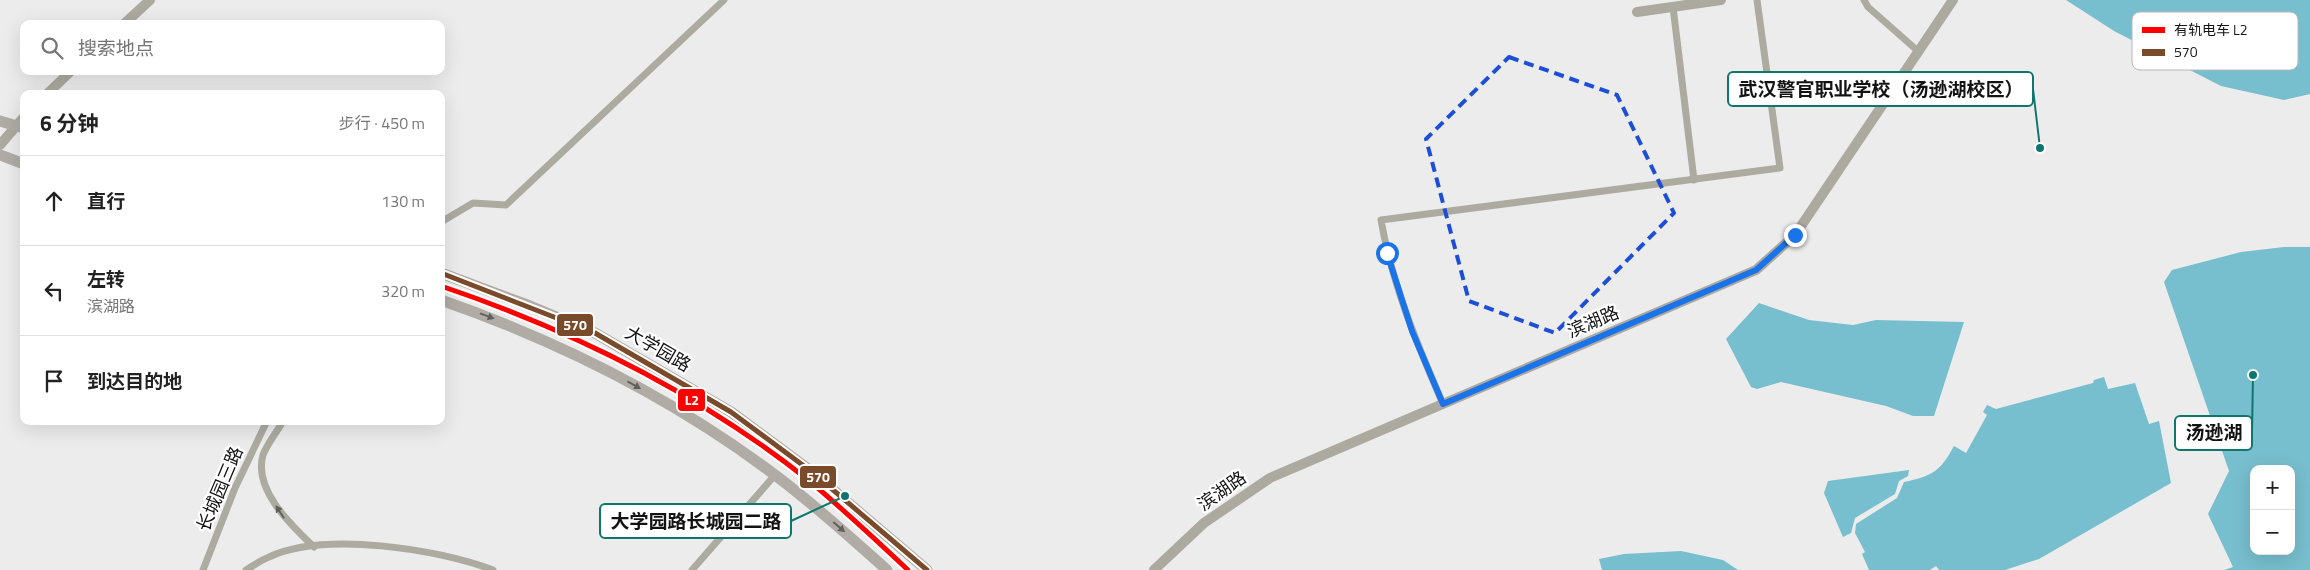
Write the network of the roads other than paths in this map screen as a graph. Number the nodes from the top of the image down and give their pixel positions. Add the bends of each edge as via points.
1 (150, 0) edge
2 (724, 0) edge
3 (1721, 0) edge
4 (1757, 0) edge
5 (1864, 0) edge
6 (1953, 0) edge
7 (1673, 6) junction
8 (1637, 12) dead end
9 (128, 20) edge
10 (1919, 52) junction
11 (67, 75) edge
12 (51, 90) edge
13 (0, 121) edge
14 (20, 124) edge
15 (20, 126) edge
16 (0, 145) edge
17 (0, 156) edge
18 (20, 163) edge
19 (1694, 180) junction
20 (445, 220) edge
21 (445, 274) edge
22 (445, 301) edge
23 (1443, 404) junction
24 (265, 425) edge
25 (281, 425) edge
26 (775, 475) junction
27 (314, 547) junction
28 (203, 570) edge
29 (246, 570) edge
30 (493, 570) edge
31 (692, 570) edge
32 (888, 570) edge
33 (927, 570) edge
34 (1154, 570) edge

1 - 9 street
2 - 20 street via 506,205 473,203
3 - 7 street
4 - 19 street via 1780,168
5 - 10 street
6 - 10 street, 滨湖路
7 - 8 street
7 - 19 street
10 - 23 street, 滨湖路 via 1795,235 1756,270
11 - 12 street
13 - 14 main road
15 - 16 street
17 - 18 main road
19 - 23 street via 1381,220 1387,253 1412,331
21 - 33 main road, 大学园路 via 595,334 731,412 812,472
22 -> 26 main road via 582,356 695,420
23 - 34 street, 滨湖路 via 1270,478 1204,523
24 - 28 street, 长城园三路 via 235,488
27 -> 25 street, 长城园三路 via 286,521 269,495 262,471 263,455
26 - 31 street
26 -> 32 main road
27 - 29 street via 270,556
27 - 30 street via 407,548

